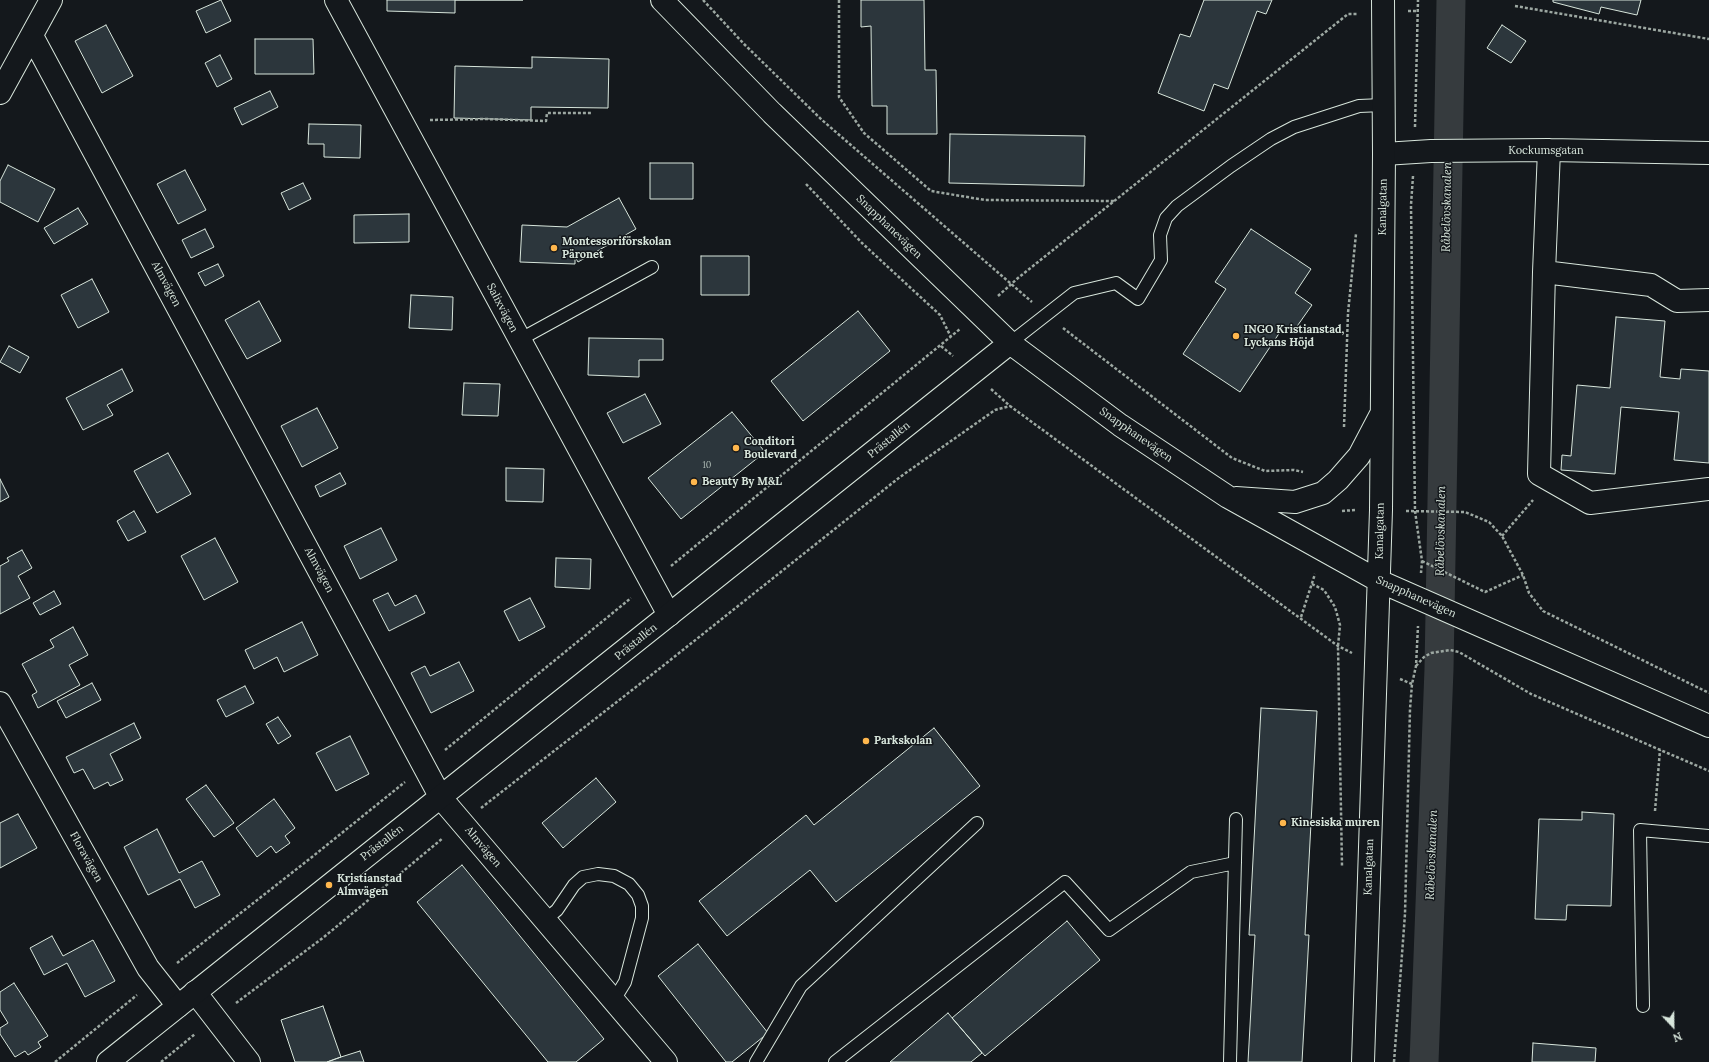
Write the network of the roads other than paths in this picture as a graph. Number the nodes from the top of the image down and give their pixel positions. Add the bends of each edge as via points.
1 (51, 0) edge
2 (336, 0) edge
3 (662, 0) edge
4 (1383, 6) edge
5 (32, 36) junction
6 (0, 93) edge
7 (1383, 105) junction
8 (1549, 150) junction
9 (1709, 153) edge
10 (1384, 154) junction
11 (652, 267) dead end
12 (1544, 272) junction
13 (1709, 300) edge
14 (519, 340) junction
15 (1010, 343) junction
16 (1382, 413) junction
17 (1709, 489) edge
18 (1228, 497) junction
19 (1379, 581) junction
20 (669, 615) junction
21 (0, 703) edge
22 (1709, 726) edge
23 (441, 798) junction
24 (1236, 819) dead end
25 (977, 823) dead end
26 (1709, 836) edge
27 (1235, 863) junction
28 (545, 920) junction
29 (195, 992) junction
30 (614, 1000) junction
31 (178, 1006) junction
32 (1644, 1006) dead end
33 (108, 1062) edge
34 (249, 1062) edge
35 (666, 1062) edge
36 (756, 1062) edge
37 (835, 1062) edge
38 (1230, 1062) edge
39 (1363, 1062) edge

1 - 5 street
2 - 14 street, Salixvägen
3 - 15 street, Snapphanevägen via 772,113
4 - 7 street, Kanalgatan
5 - 6 street
5 - 23 street, Almvägen
7 - 10 street, Kanalgatan
7 - 15 lane, Prästallén via 1360,106 1294,127 1230,166 1177,206 1166,218 1160,235 1161,260 1138,299 1116,283 1074,293
8 - 9 street, Kockumsgatan
8 - 10 street, Kockumsgatan
8 - 12 street
10 - 16 street, Kanalgatan
11 - 14 lane
12 - 13 street via 1651,285 1677,301
12 - 17 street via 1539,474 1590,503
14 - 20 street, Salixvägen
15 - 18 street, Snapphanevägen via 1120,425
15 - 20 street, Prästallén
16 - 18 street via 1359,456 1324,493 1295,502
16 - 19 street, Kanalgatan
18 - 19 street, Snapphanevägen
19 - 22 street, Snapphanevägen
19 - 39 street, Kanalgatan
20 - 23 street, Prästallén
21 - 31 street, Floravägen via 148,968
23 - 28 street, Almvägen
23 - 29 street, Prästallén
24 - 27 lane
25 - 36 lane via 802,986
26 - 32 lane via 1640,830
27 - 37 lane via 1191,872 1109,930 1065,882
27 - 38 lane
28 - 30 street, Almvägen
28 - 30 lane via 583,877 598,874 614,876 629,884 638,895 642,906 642,918 625,982
29 - 31 street, Prästallén
29 - 34 street
30 - 35 street, Almvägen
31 - 33 street, Prästallén

